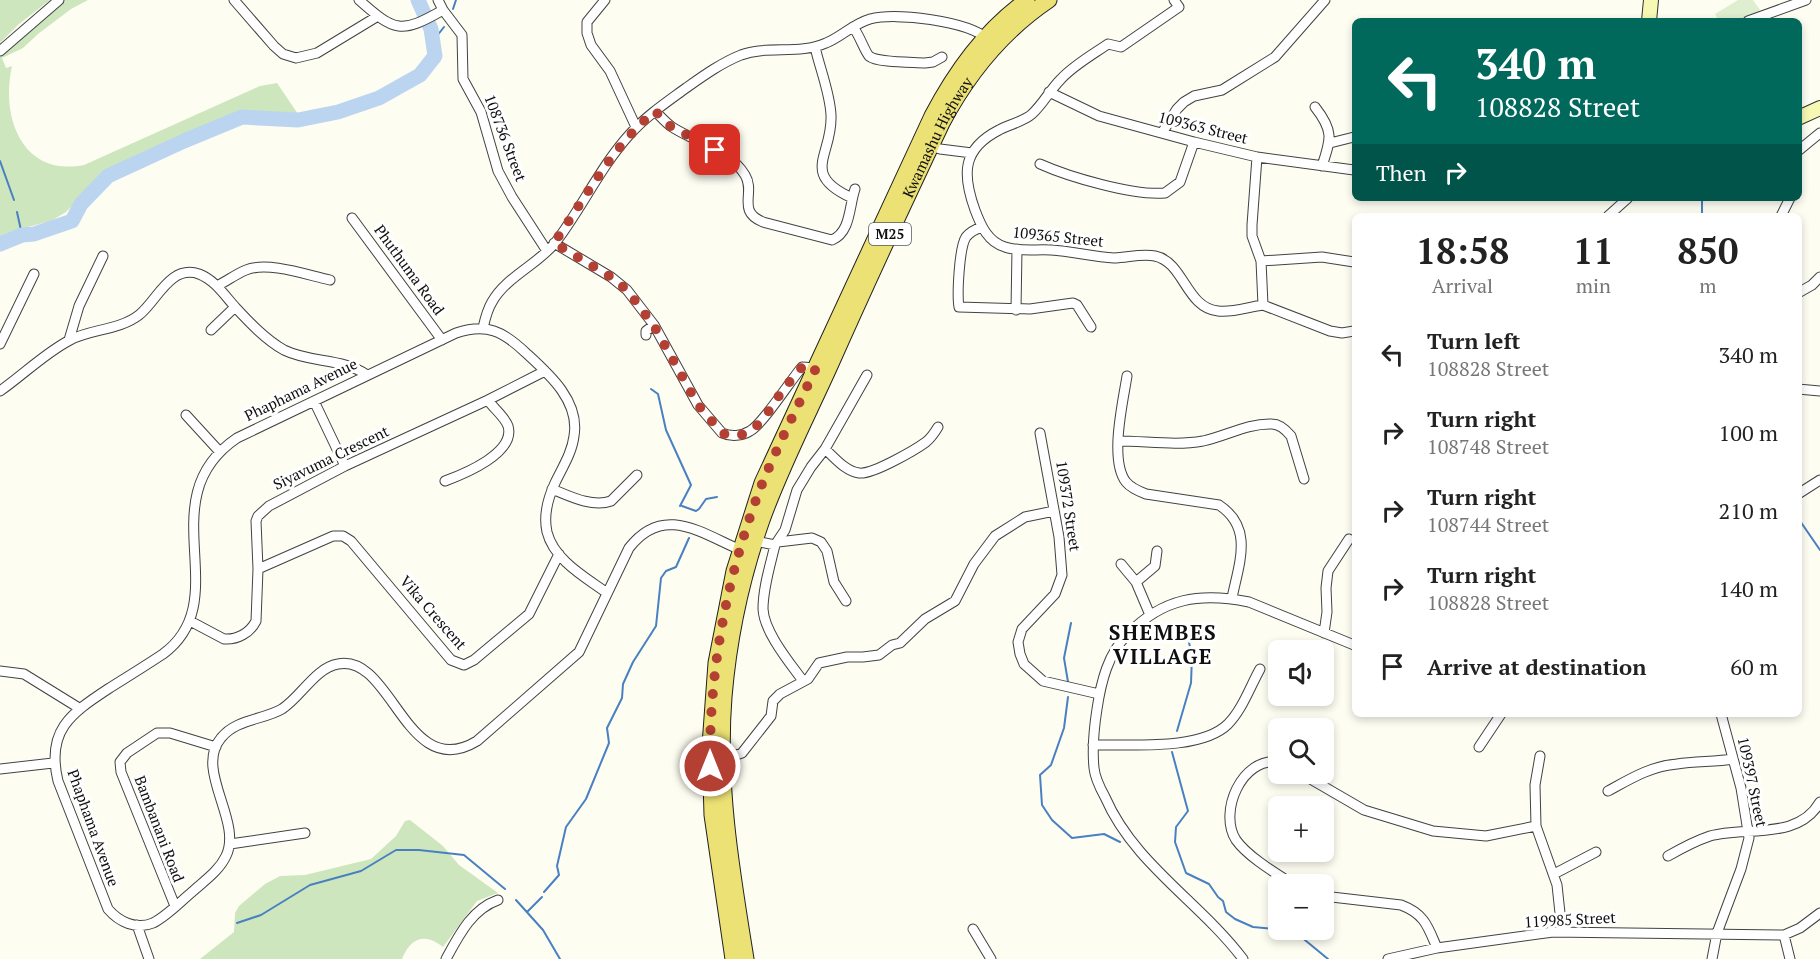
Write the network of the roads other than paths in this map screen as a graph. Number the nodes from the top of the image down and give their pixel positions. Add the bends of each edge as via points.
1 (59, 0) edge
2 (234, 0) edge
3 (359, 0) edge
4 (438, 0) edge
5 (605, 0) edge
6 (1027, 0) edge
7 (1049, 0) edge
8 (1174, 0) edge
9 (1324, 0) edge
10 (1651, 0) edge
11 (1806, 0) edge
12 (443, 10) junction
13 (378, 16) junction
14 (1649, 18) edge
15 (1756, 18) edge
16 (853, 27) junction
17 (991, 41) junction
18 (815, 47) junction
19 (0, 51) edge
20 (942, 57) dead end
21 (1049, 92) junction
22 (1315, 107) dead end
23 (1820, 108) edge
24 (655, 111) junction
25 (1802, 116) edge
26 (636, 127) junction
27 (1162, 133) junction
28 (1820, 133) edge
29 (1352, 138) edge
30 (1194, 142) junction
31 (1330, 143) junction
32 (925, 144) junction
33 (1802, 148) edge
34 (972, 153) junction
35 (1257, 157) junction
36 (1041, 164) dead end
37 (1322, 166) junction
38 (1352, 170) edge
39 (1626, 201) edge
40 (1612, 213) edge
41 (352, 218) dead end
42 (982, 227) junction
43 (554, 243) junction
44 (1017, 249) junction
45 (547, 251) junction
46 (103, 256) dead end
47 (1261, 261) junction
48 (1352, 262) edge
49 (34, 274) dead end
50 (1820, 277) edge
51 (330, 280) dead end
52 (217, 286) junction
53 (1802, 291) edge
54 (1263, 305) junction
55 (235, 307) junction
56 (1016, 310) junction
57 (654, 326) junction
58 (1091, 327) dead end
59 (483, 328) junction
60 (211, 330) dead end
61 (1352, 331) edge
62 (646, 335) dead end
63 (69, 340) junction
64 (442, 340) junction
65 (0, 344) edge
66 (809, 367) junction
67 (545, 371) junction
68 (367, 375) junction
69 (867, 375) dead end
70 (1127, 376) dead end
71 (1802, 389) edge
72 (0, 391) edge
73 (1820, 391) edge
74 (488, 400) junction
75 (314, 401) junction
76 (186, 415) dead end
77 (938, 427) dead end
78 (1040, 434) dead end
79 (1118, 441) junction
80 (825, 449) junction
81 (219, 451) junction
82 (345, 466) junction
83 (637, 475) dead end
84 (1304, 479) dead end
85 (1820, 480) edge
86 (446, 481) dead end
87 (552, 489) junction
88 (1802, 491) edge
89 (1054, 511) junction
90 (1349, 539) dead end
91 (776, 544) junction
92 (749, 549) junction
93 (1158, 551) dead end
94 (559, 554) junction
95 (1121, 564) dead end
96 (258, 569) junction
97 (1136, 582) junction
98 (607, 593) junction
99 (1232, 598) junction
100 (846, 601) dead end
101 (1150, 615) junction
102 (190, 621) junction
103 (1324, 633) junction
104 (1352, 644) edge
105 (1260, 669) dead end
106 (0, 671) edge
107 (803, 681) junction
108 (1099, 694) junction
109 (79, 708) junction
110 (1499, 717) edge
111 (1722, 717) edge
112 (1093, 745) junction
113 (216, 747) junction
114 (1479, 747) dead end
115 (735, 755) dead end
116 (1540, 756) dead end
117 (1733, 759) junction
118 (1268, 761) edge
119 (53, 763) junction
120 (0, 769) edge
121 (1319, 784) edge
122 (1608, 791) dead end
123 (1820, 802) edge
124 (1536, 825) junction
125 (305, 833) dead end
126 (1749, 833) junction
127 (230, 844) junction
128 (1596, 852) dead end
129 (1668, 856) dead end
130 (1277, 874) edge
131 (1554, 874) junction
132 (1334, 897) edge
133 (498, 900) dead end
134 (175, 906) junction
135 (1820, 913) edge
136 (137, 925) junction
137 (973, 929) dead end
138 (1562, 932) junction
139 (1717, 933) junction
140 (1784, 935) junction
141 (1437, 948) junction
142 (149, 959) edge
143 (446, 959) edge
144 (733, 959) edge
145 (746, 959) edge
146 (991, 959) edge
147 (1243, 959) edge
148 (1390, 959) edge
149 (1712, 959) edge
150 (1790, 959) edge

1 - 19 street
2 - 13 street via 274,46 296,58 317,53
3 - 13 street
4 - 12 street, 108736 Street
5 - 26 street via 587,22 588,39 610,70
6 - 17 main road, Kwamashu Highway / M25
7 - 17 main road, Kwamashu Highway / M25
8 - 21 street via 1179,7 1121,47 1108,44 1068,71
9 - 27 street via 1275,57 1222,90 1184,102
10 - 14 street
11 - 15 street
12 - 13 street via 405,28
12 - 45 street, 108736 Street via 462,35 463,79 481,112 498,171
16 - 17 street via 871,19 901,17 962,25
16 - 18 street
16 - 20 street via 866,53 873,58 925,63
17 - 32 main road, Kwamashu Highway / M25
18 - 24 street via 757,51 738,57
18 - 24 street via 831,115 824,178 831,186 854,193 845,228 832,240 756,219 749,213 747,182 740,169 715,150 670,126
21 - 27 street, 109363 Street via 1099,116
21 - 34 street via 1033,113 986,138
22 - 31 street via 1325,122
23 - 25 street
24 - 26 street
26 - 43 street via 599,174
27 - 30 street, 109363 Street
28 - 33 street
29 - 31 street
30 - 35 street, 109363 Street
30 - 36 street via 1180,182 1165,193 1069,176
31 - 37 street
32 - 34 street
32 - 66 main road, Kwamashu Highway / M25
32 - 92 main road, Kwamashu Highway / M25
34 - 42 street, 109365 Street via 966,182
35 - 37 street, 109363 Street
35 - 47 street via 1252,236
37 - 38 street, 109363 Street
39 - 40 street
41 - 64 street, Phuthuma Road
42 - 44 street, 109365 Street via 995,242
42 - 56 street via 964,240 958,303 961,308
43 - 45 street
43 - 57 street via 621,284
44 - 54 street, 109365 Street via 1061,250 1113,258 1153,256 1174,268 1196,300 1208,308 1227,311
44 - 56 street
45 - 59 street via 498,294
46 - 63 street via 79,306
47 - 48 street via 1322,257
47 - 54 street
49 - 65 street
50 - 53 street
51 - 52 street via 260,267
52 - 55 street
52 - 63 street via 200,275 180,275 167,283 135,318
54 - 61 street via 1330,331
55 - 60 street
55 - 68 street via 285,350 350,366
56 - 58 street via 1073,303
57 - 62 street
57 - 66 street via 698,405 716,428 727,435 751,431
59 - 64 street, Phaphama Avenue via 465,330
59 - 67 street via 513,341
63 - 72 street
64 - 68 street, Phaphama Avenue
66 - 92 main road, Kwamashu Highway / M25 via 762,483
67 - 74 street, Siyavuma Crescent
67 - 87 street via 569,400 575,424 568,457
68 - 75 street, Phaphama Avenue
69 - 80 street
70 - 79 street
71 - 73 street
74 - 82 street, Siyavuma Crescent
74 - 86 street via 508,426 503,447 483,463
75 - 81 street, Phaphama Avenue via 237,438
75 - 82 street
76 - 81 street
77 - 80 street via 927,441 865,473 842,465
78 - 89 street, 109372 Street
79 - 84 street via 1203,441 1275,424 1293,440
79 - 99 street via 1121,473 1134,490 1218,505 1235,520 1242,541
80 - 91 street via 797,490 785,530
81 - 102 street, Phaphama Avenue via 197,492 195,600
82 - 96 street, Siyavuma Crescent via 275,502 258,516
83 - 87 street via 607,502 585,501
85 - 88 street
87 - 94 street via 547,501 547,531
89 - 107 street via 1034,514 995,536 974,564 955,601 927,616 900,643 879,655 819,663
89 - 108 street, 109372 Street via 1061,552 1060,584 1022,629 1020,654 1024,664 1043,681
90 - 103 street via 1328,570
91 - 92 street
91 - 100 street via 812,538 821,542 834,582
91 - 107 street via 764,597 764,618
92 - 98 street via 675,523 650,529 629,548
92 - 144 main road, Kwamashu Highway / M25 via 734,571 721,629 710,737 712,815
92 - 145 main road, Kwamashu Highway / M25 via 729,657 722,760 727,840
93 - 97 street via 1155,566
94 - 96 street, Vika Crescent via 529,614 464,665 451,660 343,536 333,536
94 - 98 street
95 - 97 street
96 - 102 street, Siyavuma Crescent via 256,621 250,630 224,639
97 - 101 street
98 - 113 street via 573,659 468,747 448,750 429,744 364,670 340,663 320,673 282,708 232,728
99 - 101 street via 1188,599
99 - 103 street
101 - 108 street via 1117,648
102 - 109 street, Phaphama Avenue via 170,649
103 - 104 street
105 - 112 street via 1232,719 1207,737 1165,744
106 - 109 street via 24,674
107 - 115 street via 773,701 771,716 742,753
108 - 112 street
109 - 119 street, Phaphama Avenue via 60,732
110 - 114 street
111 - 117 street, 109397 Street
112 - 147 street via 1099,786 1122,830
113 - 127 street via 213,770
113 - 134 street, Bambanani Road via 170,733 157,733 120,762
116 - 124 street via 1535,785
117 - 122 street via 1659,767
117 - 126 street, 109397 Street
118 - 130 street via 1240,784 1230,825 1241,846
119 - 120 street
119 - 136 street, Phaphama Avenue via 108,909 127,924
121 - 124 street via 1364,810 1433,831 1486,836
123 - 126 street via 1798,823
124 - 131 street
125 - 127 street
126 - 129 street via 1712,836
126 - 139 street, 109397 Street via 1741,869
127 - 134 street via 226,858 216,870
128 - 131 street
131 - 138 street
132 - 141 street via 1401,904 1412,909 1425,922
133 - 143 street via 485,904 474,915
134 - 136 street via 154,922
135 - 140 street
136 - 142 street
137 - 146 street
138 - 139 street, 119985 Street
138 - 141 street, 119985 Street
139 - 140 street, 119985 Street
139 - 149 street, 109397 Street
140 - 150 street
141 - 148 street, 119985 Street

